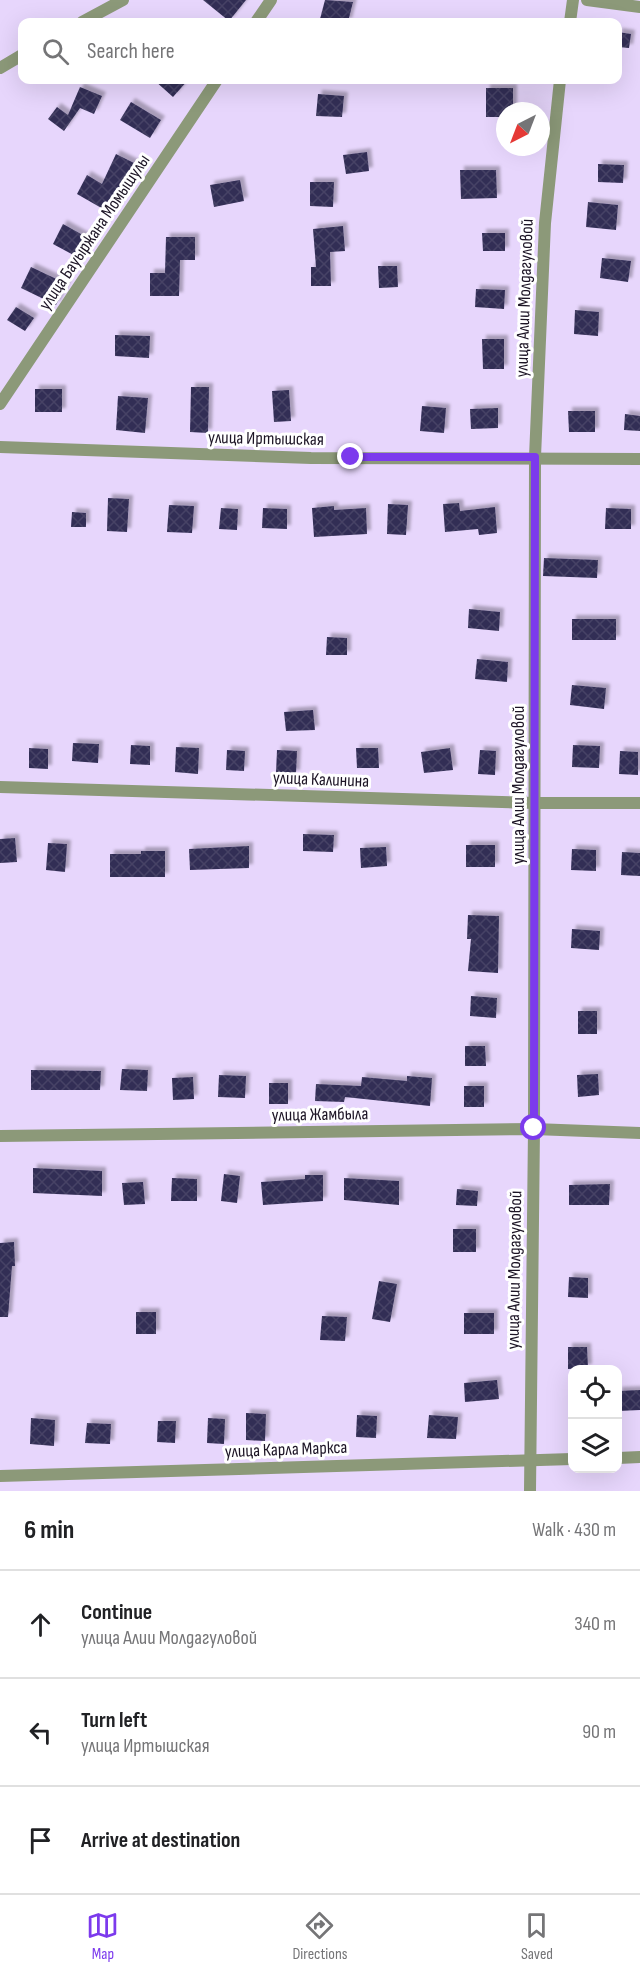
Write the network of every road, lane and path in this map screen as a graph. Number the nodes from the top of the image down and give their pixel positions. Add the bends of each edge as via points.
1 (123, 0) edge
2 (271, 0) edge
3 (573, 0) edge
4 (587, 0) edge
5 (640, 7) edge
6 (89, 18) edge
7 (259, 18) edge
8 (571, 18) edge
9 (18, 57) edge
10 (0, 68) edge
11 (215, 84) edge
12 (560, 84) edge
13 (0, 404) edge
14 (0, 447) edge
15 (535, 457) junction
16 (640, 459) edge
17 (0, 787) edge
18 (536, 803) junction
19 (640, 803) edge
20 (534, 1128) junction
21 (640, 1133) edge
22 (0, 1137) edge
23 (640, 1457) edge
24 (622, 1458) edge
25 (529, 1459) junction
26 (568, 1459) edge
27 (0, 1476) edge
28 (530, 1491) edge

1 - 6 street
2 - 7 street
3 - 8 street
4 - 5 street
9 - 10 street
11 - 13 street, улица Бауыржана Момышулы
12 - 15 street, улица Алии Молдагуловой via 545,224
14 - 15 street, улица Иртышская via 311,458
15 - 16 street, улица Иртышская
15 - 18 street, улица Алии Молдагуловой
17 - 18 street, улица Калинина
18 - 19 street, улица Калинина
18 - 20 street, улица Алии Молдагуловой
20 - 21 street, улица Жамбыла
20 - 22 street, улица Жамбыла
20 - 25 street, улица Алии Молдагуловой
23 - 24 street
25 - 26 street, улица Карла Маркса
25 - 27 street, улица Карла Маркса
25 - 28 street, улица Алии Молдагуловой

